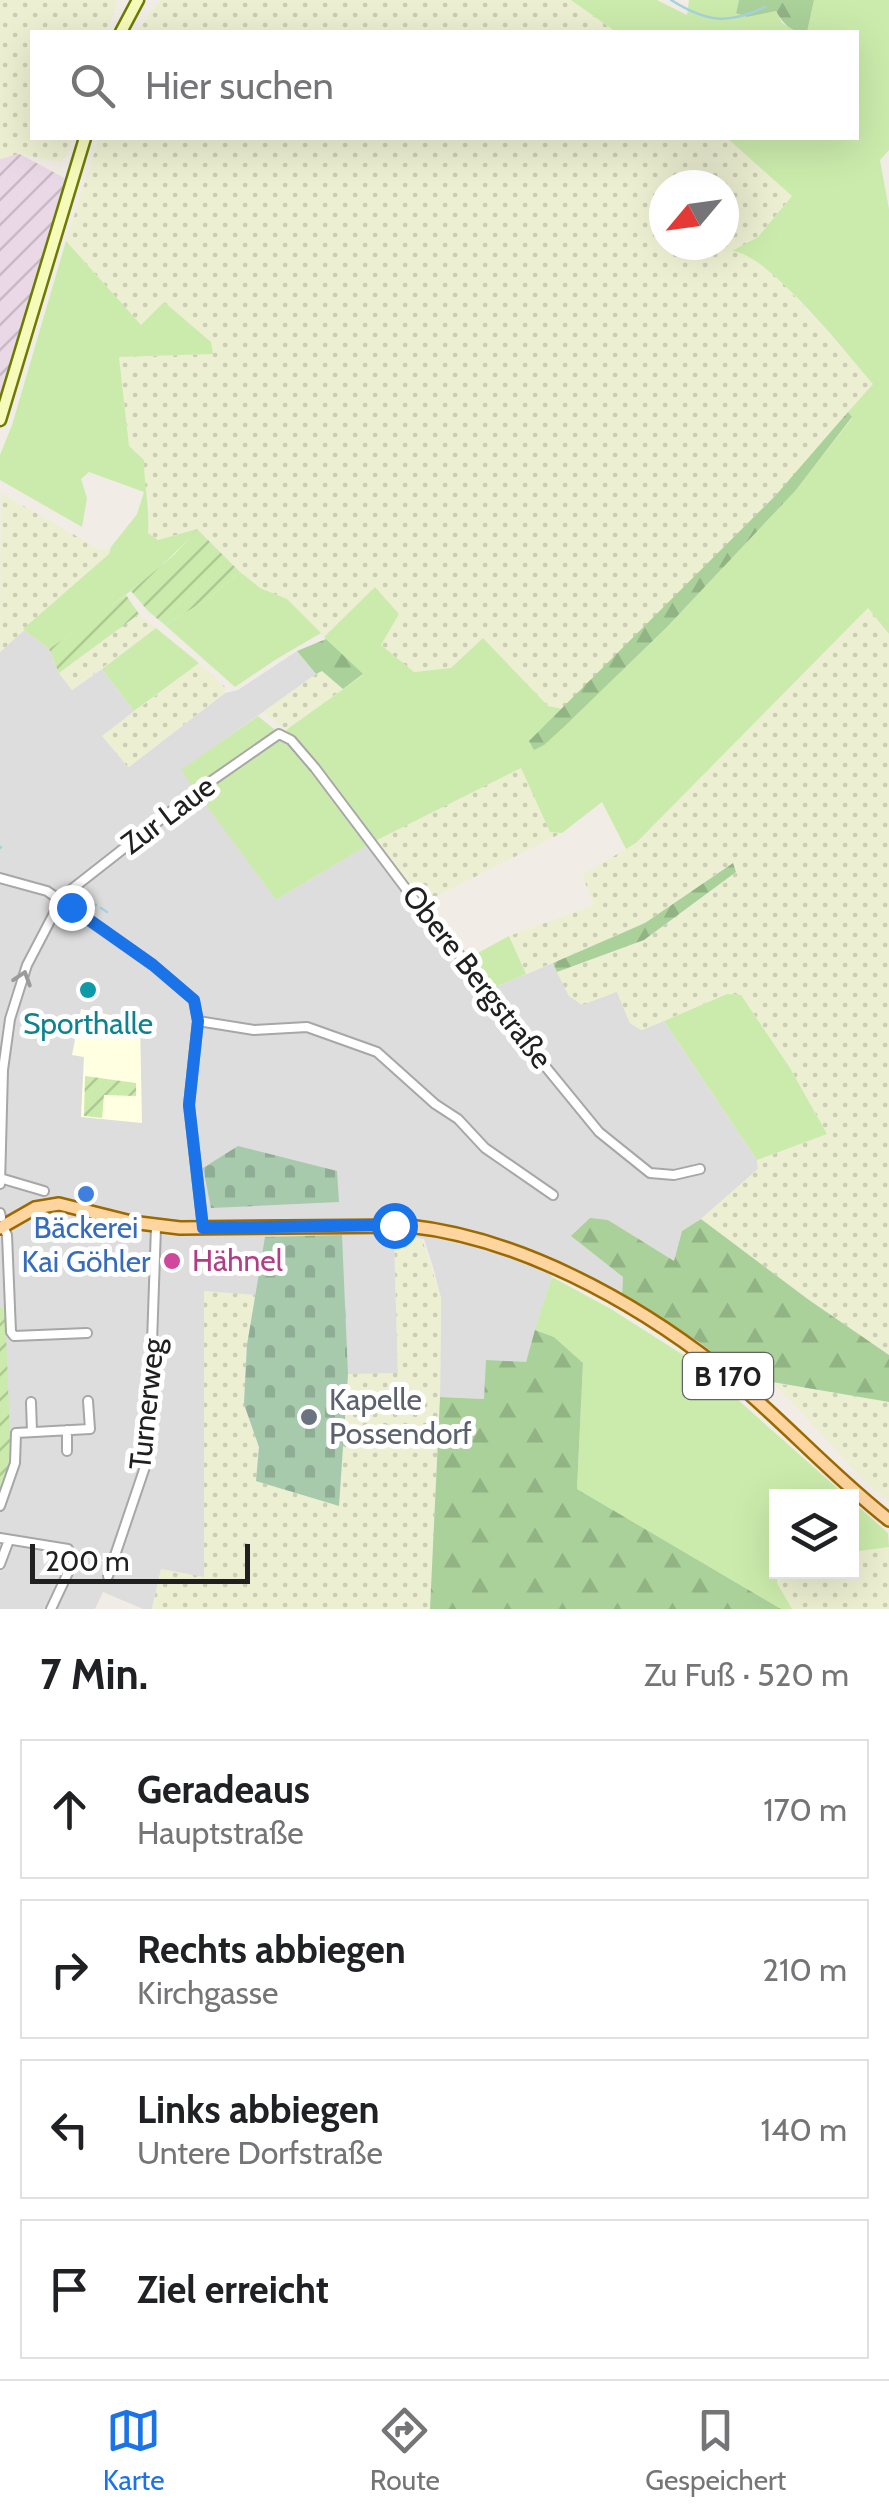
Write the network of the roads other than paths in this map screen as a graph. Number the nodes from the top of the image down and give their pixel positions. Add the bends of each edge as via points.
1 (138, 0) edge
2 (122, 30) edge
3 (84, 140) edge
4 (0, 420) edge
5 (279, 734) joint
6 (0, 878) edge
7 (60, 900) junction
8 (198, 1021) junction
9 (4, 1026) edge
10 (700, 1169) dead end
11 (0, 1180) edge
12 (44, 1191) dead end
13 (553, 1194) dead end
14 (1, 1221) edge
15 (156, 1226) junction
16 (203, 1228) junction
17 (87, 1333) dead end
18 (88, 1401) dead end
19 (31, 1402) dead end
20 (66, 1430) junction
21 (32, 1432) junction
22 (67, 1451) dead end
23 (0, 1506) edge
24 (889, 1520) edge
25 (4, 1539) edge
26 (0, 1564) edge
27 (108, 1576) dead end
28 (51, 1609) edge

1 - 2 main road
3 - 4 main road
5 - 7 street, Zur Laue
5 - 10 street, Obere Bergstraße via 315,768 599,1132 650,1174
6 - 7 street via 34,885
7 - 8 street via 178,984 194,1000
9 -> 7 street
8 - 13 street via 254,1030 306,1027 377,1052 485,1148
8 - 16 street via 189,1105
9 - 11 street
11 - 12 street
14 - 15 main road, B 170 via 59,1204
14 - 17 street via 14,1336
15 - 16 main road, B 170
15 - 27 street, Turnerweg via 148,1458
16 - 24 main road, B 170 via 394,1225 444,1231 544,1262 716,1366
18 - 20 street via 90,1428
19 - 21 street
20 - 21 street
20 - 22 street
21 - 23 street via 16,1432 15,1463
25 - 26 street
25 - 28 street via 68,1549 73,1562

